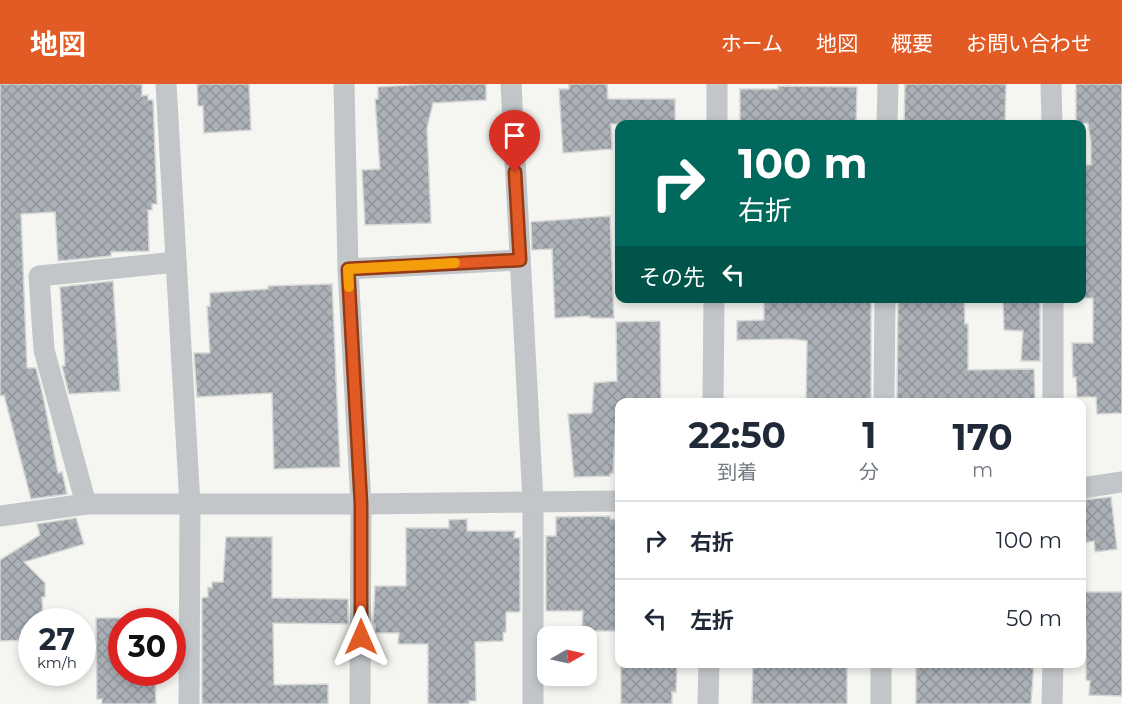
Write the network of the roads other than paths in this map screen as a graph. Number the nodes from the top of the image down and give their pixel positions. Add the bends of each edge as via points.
1 (166, 84) edge
2 (344, 84) edge
3 (511, 84) edge
4 (717, 84) edge
5 (888, 84) edge
6 (1051, 84) edge
7 (717, 120) edge
8 (887, 120) edge
9 (1052, 120) edge
10 (520, 260) junction
11 (176, 262) junction
12 (348, 269) junction
13 (714, 303) edge
14 (885, 303) edge
15 (1053, 303) edge
16 (713, 398) edge
17 (884, 398) edge
18 (1053, 398) edge
19 (1122, 482) edge
20 (1086, 487) edge
21 (615, 501) edge
22 (533, 502) junction
23 (86, 504) junction
24 (361, 504) junction
25 (190, 505) junction
26 (0, 516) edge
27 (709, 668) edge
28 (881, 668) edge
29 (1053, 668) edge
30 (189, 704) edge
31 (360, 704) edge
32 (533, 704) edge
33 (708, 704) edge
34 (881, 704) edge
35 (1052, 704) edge

1 - 11 street
2 - 12 street
3 - 10 street
4 - 7 street
5 - 8 street
6 - 9 street
10 - 12 street
10 - 22 street
11 - 23 street via 39,276 44,350
11 - 25 street
12 - 24 street
13 - 16 street
14 - 17 street
15 - 18 street
19 - 20 street
21 - 22 street
22 - 24 street
22 - 32 street
23 - 25 street
23 - 26 street
24 - 25 street
24 - 31 street
25 - 30 street
27 - 33 street
28 - 34 street
29 - 35 street

